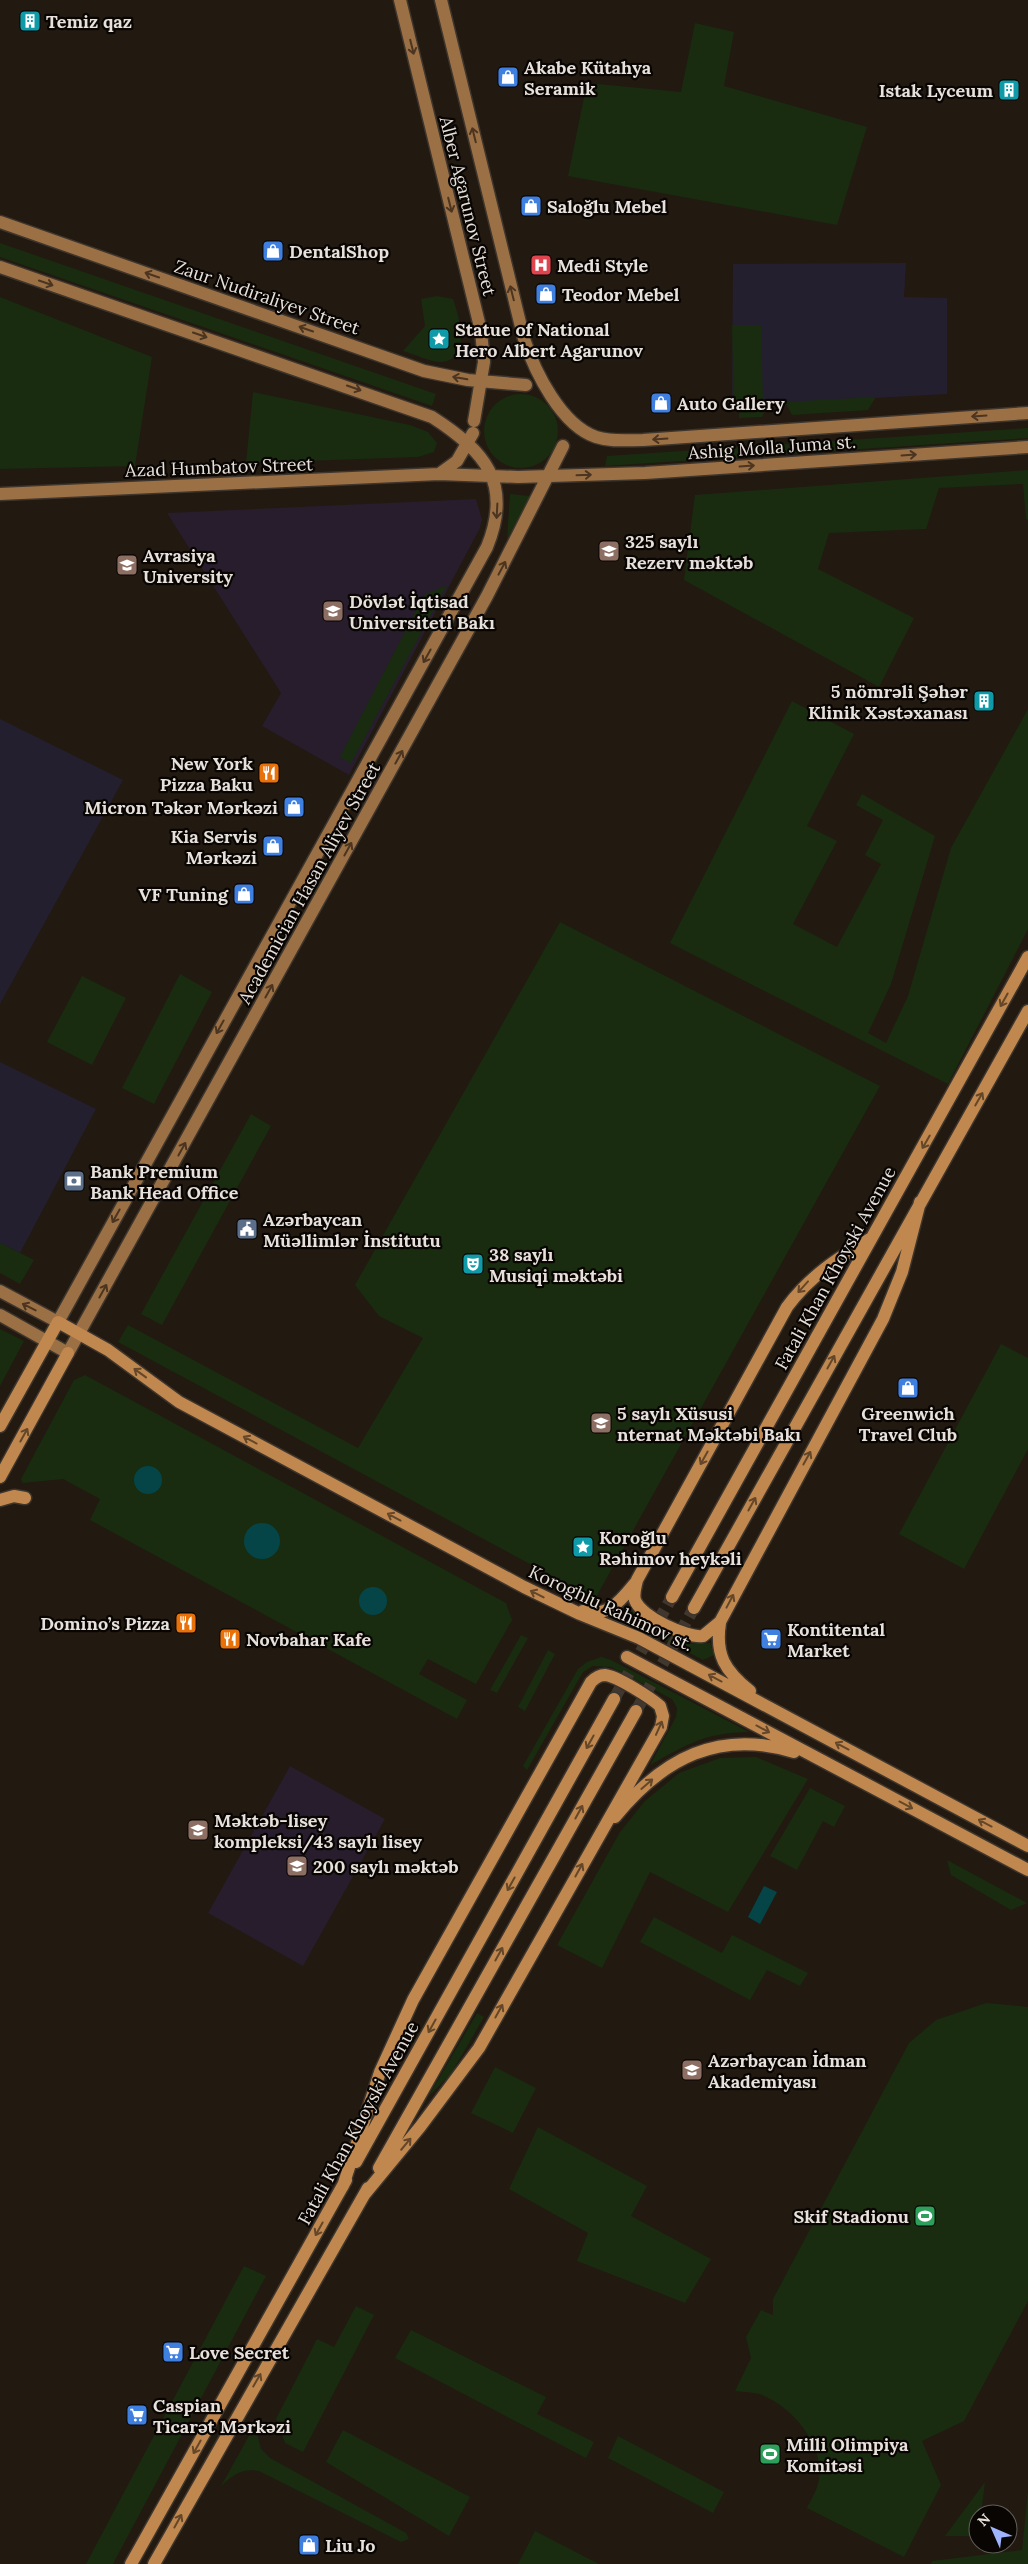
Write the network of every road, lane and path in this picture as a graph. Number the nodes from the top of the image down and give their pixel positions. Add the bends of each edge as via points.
1 (400, 0) edge
2 (441, 0) edge
3 (0, 222) edge
4 (0, 267) edge
5 (482, 381) junction
6 (526, 385) junction
7 (556, 402) junction
8 (1028, 413) edge
9 (472, 433) junction
10 (563, 446) junction
11 (1028, 447) edge
12 (490, 470) junction
13 (438, 474) junction
14 (518, 477) junction
15 (549, 477) junction
16 (0, 494) edge
17 (1028, 957) edge
18 (1028, 1011) edge
19 (920, 1202) junction
20 (870, 1239) junction
21 (0, 1291) edge
22 (0, 1315) edge
23 (58, 1322) junction
24 (79, 1333) junction
25 (47, 1341) junction
26 (68, 1353) junction
27 (0, 1426) edge
28 (0, 1477) edge
29 (25, 1498) dead end
30 (0, 1500) edge
31 (637, 1580) junction
32 (672, 1597) tunnel mouth
33 (557, 1604) junction
34 (694, 1608) tunnel mouth
35 (720, 1622) junction
36 (627, 1657) dead end
37 (614, 1699) tunnel mouth
38 (774, 1709) junction
39 (636, 1710) tunnel mouth
40 (824, 1762) junction
41 (592, 1846) junction
42 (1028, 1846) edge
43 (1028, 1870) edge
44 (343, 2186) junction
45 (364, 2195) junction
46 (131, 2564) edge
47 (154, 2564) edge

1 -> 5 main road, Alber Agarunov Street via 481,331 484,350
7 -> 2 main road, Alber Agarunov Street via 537,373 521,332
5 -> 3 main road, Zaur Nudiraliyev Street via 424,371
4 -> 9 main road via 412,408
5 - 6 main road, Zaur Nudiraliyev Street
5 - 9 main road, Alber Agarunov Street
6 - 7 main road via 547,394
6 - 9 main road via 514,385 493,393 478,410
8 -> 7 main road, Ashig Molla Juma st. via 615,440 594,437 586,432
7 - 10 main road via 565,423
9 - 12 main road
9 - 13 main road via 457,461
10 - 14 main road via 550,465 540,472
10 - 15 main road, Academician Hasan Aliyev Street
15 -> 11 main road, Ashig Molla Juma st.
12 - 13 main road, Azad Humbatov Street
12 - 14 main road
12 -> 23 main road, Academician Hasan Aliyev Street via 498,511 487,547
13 - 16 main road, Azad Humbatov Street
14 - 15 main road, Ashig Molla Juma st.
24 -> 15 main road, Academician Hasan Aliyev Street via 478,613
17 -> 20 main road, Fatali Khan Khoyski Avenue
19 -> 18 main road
34 -> 19 main road
35 -> 19 main road via 883,1319 902,1272
20 -> 31 main road via 809,1280 787,1307
20 - 32 main road, Fatali Khan Khoyski Avenue
23 -> 21 main road
22 - 25 main road
23 - 24 main road, Koroghlu Rahimov st.
23 - 25 main road
24 - 26 main road, Academician Hasan Aliyev Street
33 -> 24 main road, Koroghlu Rahimov st. via 179,1402
25 - 26 main road
25 - 27 main road
28 -> 26 main road
29 - 30 main road via 14,1496
31 - 33 main road via 619,1602 601,1612
31 - 35 main road via 634,1594 639,1606 686,1635 704,1636
38 -> 33 main road, Koroghlu Rahimov st. via 639,1638
35 - 38 main road via 718,1648 728,1669 740,1683
36 -> 40 main road
37 -> 44 main road, Fatali Khan Khoyski Avenue
42 -> 38 main road, Koroghlu Rahimov st.
45 -> 39 main road
41 -> 40 main road via 642,1787 664,1770 699,1751 731,1743 750,1743
40 -> 43 main road
41 -> 44 main road via 661,1727 663,1716 660,1706 654,1701 605,1675 597,1677 585,1691 413,2000 380,2072
45 -> 41 main road via 479,2048
44 -> 46 main road, Fatali Khan Khoyski Avenue
47 -> 45 main road

